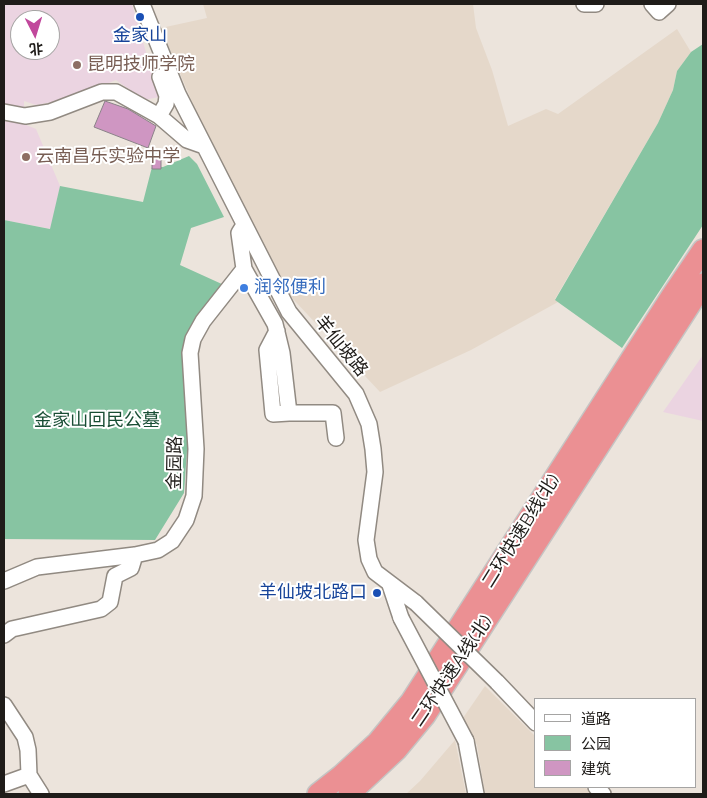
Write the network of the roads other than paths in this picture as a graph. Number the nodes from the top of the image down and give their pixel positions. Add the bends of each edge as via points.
1 (142, 4) edge
2 (584, 4) edge
3 (596, 4) edge
4 (652, 4) edge
5 (668, 4) edge
6 (163, 58) junction
7 (4, 112) edge
8 (159, 116) junction
9 (204, 146) junction
10 (244, 224) junction
11 (703, 250) edge
12 (244, 269) junction
13 (703, 284) edge
14 (336, 438) dead end
15 (135, 555) junction
16 (4, 580) edge
17 (390, 585) junction
18 (4, 635) edge
19 (4, 705) edge
20 (534, 721) edge
21 (28, 775) junction
22 (4, 784) edge
23 (41, 794) edge
24 (318, 794) edge
25 (349, 794) edge
26 (476, 794) edge

1 - 6 street, 羊仙坡路
2 - 3 street
4 - 5 street via 659,12
6 - 8 street via 158,61 157,69 167,96
6 - 9 street, 羊仙坡路
7 - 8 street via 25,116 50,112 102,92 116,92
8 - 9 street via 187,140
9 - 10 street, 羊仙坡路
10 - 12 street via 239,232
10 - 17 street, 羊仙坡路 via 289,312 356,394 369,424 375,472 366,540 375,572
11 - 24 highway, 二环快速B线(北) via 411,702 378,742
12 - 14 street via 277,331 267,350 274,414 333,414
12 - 15 street, 金园路 via 203,321 193,339 190,353 196,449 194,496 186,520 172,541 158,550
13 - 25 highway, 二环快速A线(北) via 424,715 396,750
15 - 16 street, 金园路 via 37,567
15 - 18 street via 131,568 115,576 110,602 100,609 12,629
17 - 20 street, 羊仙坡路, bridge via 416,603
17 - 26 street, bridge via 401,618 466,741
19 - 21 street via 24,737 28,750
21 - 22 street
21 - 23 street

